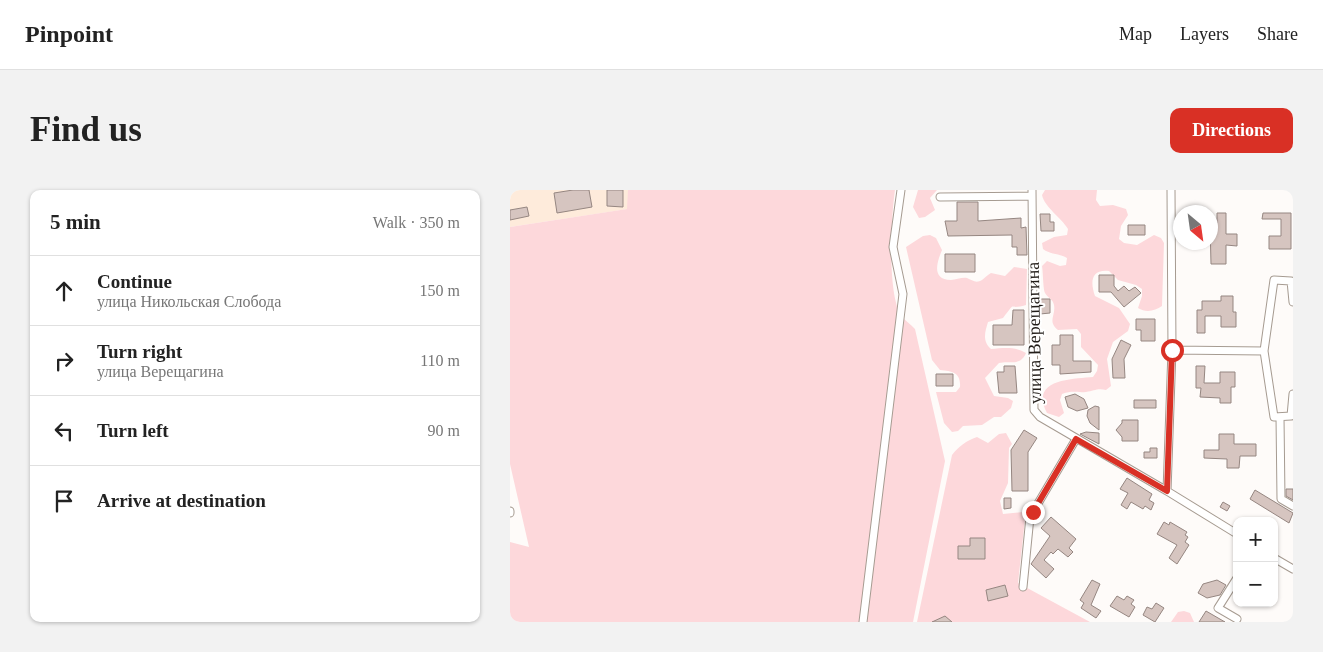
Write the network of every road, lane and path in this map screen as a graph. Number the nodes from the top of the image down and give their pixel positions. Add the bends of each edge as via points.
1 (901, 190) edge
2 (1171, 190) edge
3 (1032, 193) edge
4 (940, 197) dead end
5 (1293, 302) edge
6 (1172, 350) junction
7 (1264, 351) junction
8 (1293, 394) edge
9 (1280, 417) junction
10 (1076, 439) junction
11 (1167, 491) junction
12 (1293, 506) edge
13 (1233, 532) edge
14 (1278, 560) edge
15 (1293, 569) edge
16 (1233, 584) edge
17 (1022, 587) dead end
18 (1237, 620) dead end
19 (863, 622) edge

1 - 19 street via 893,247 903,294
2 - 6 street
3 - 4 street
3 - 10 street, улица Верещагина via 1034,410
5 - 7 street via 1291,281 1274,280
6 - 7 street
6 - 11 street
7 - 9 street via 1274,417
8 - 9 street via 1291,416
9 - 12 street via 1281,499
10 - 11 street, улица Верещагина
10 - 17 street via 1030,517
11 - 13 street, улица Верещагина
14 - 15 street
16 - 18 street via 1218,608

